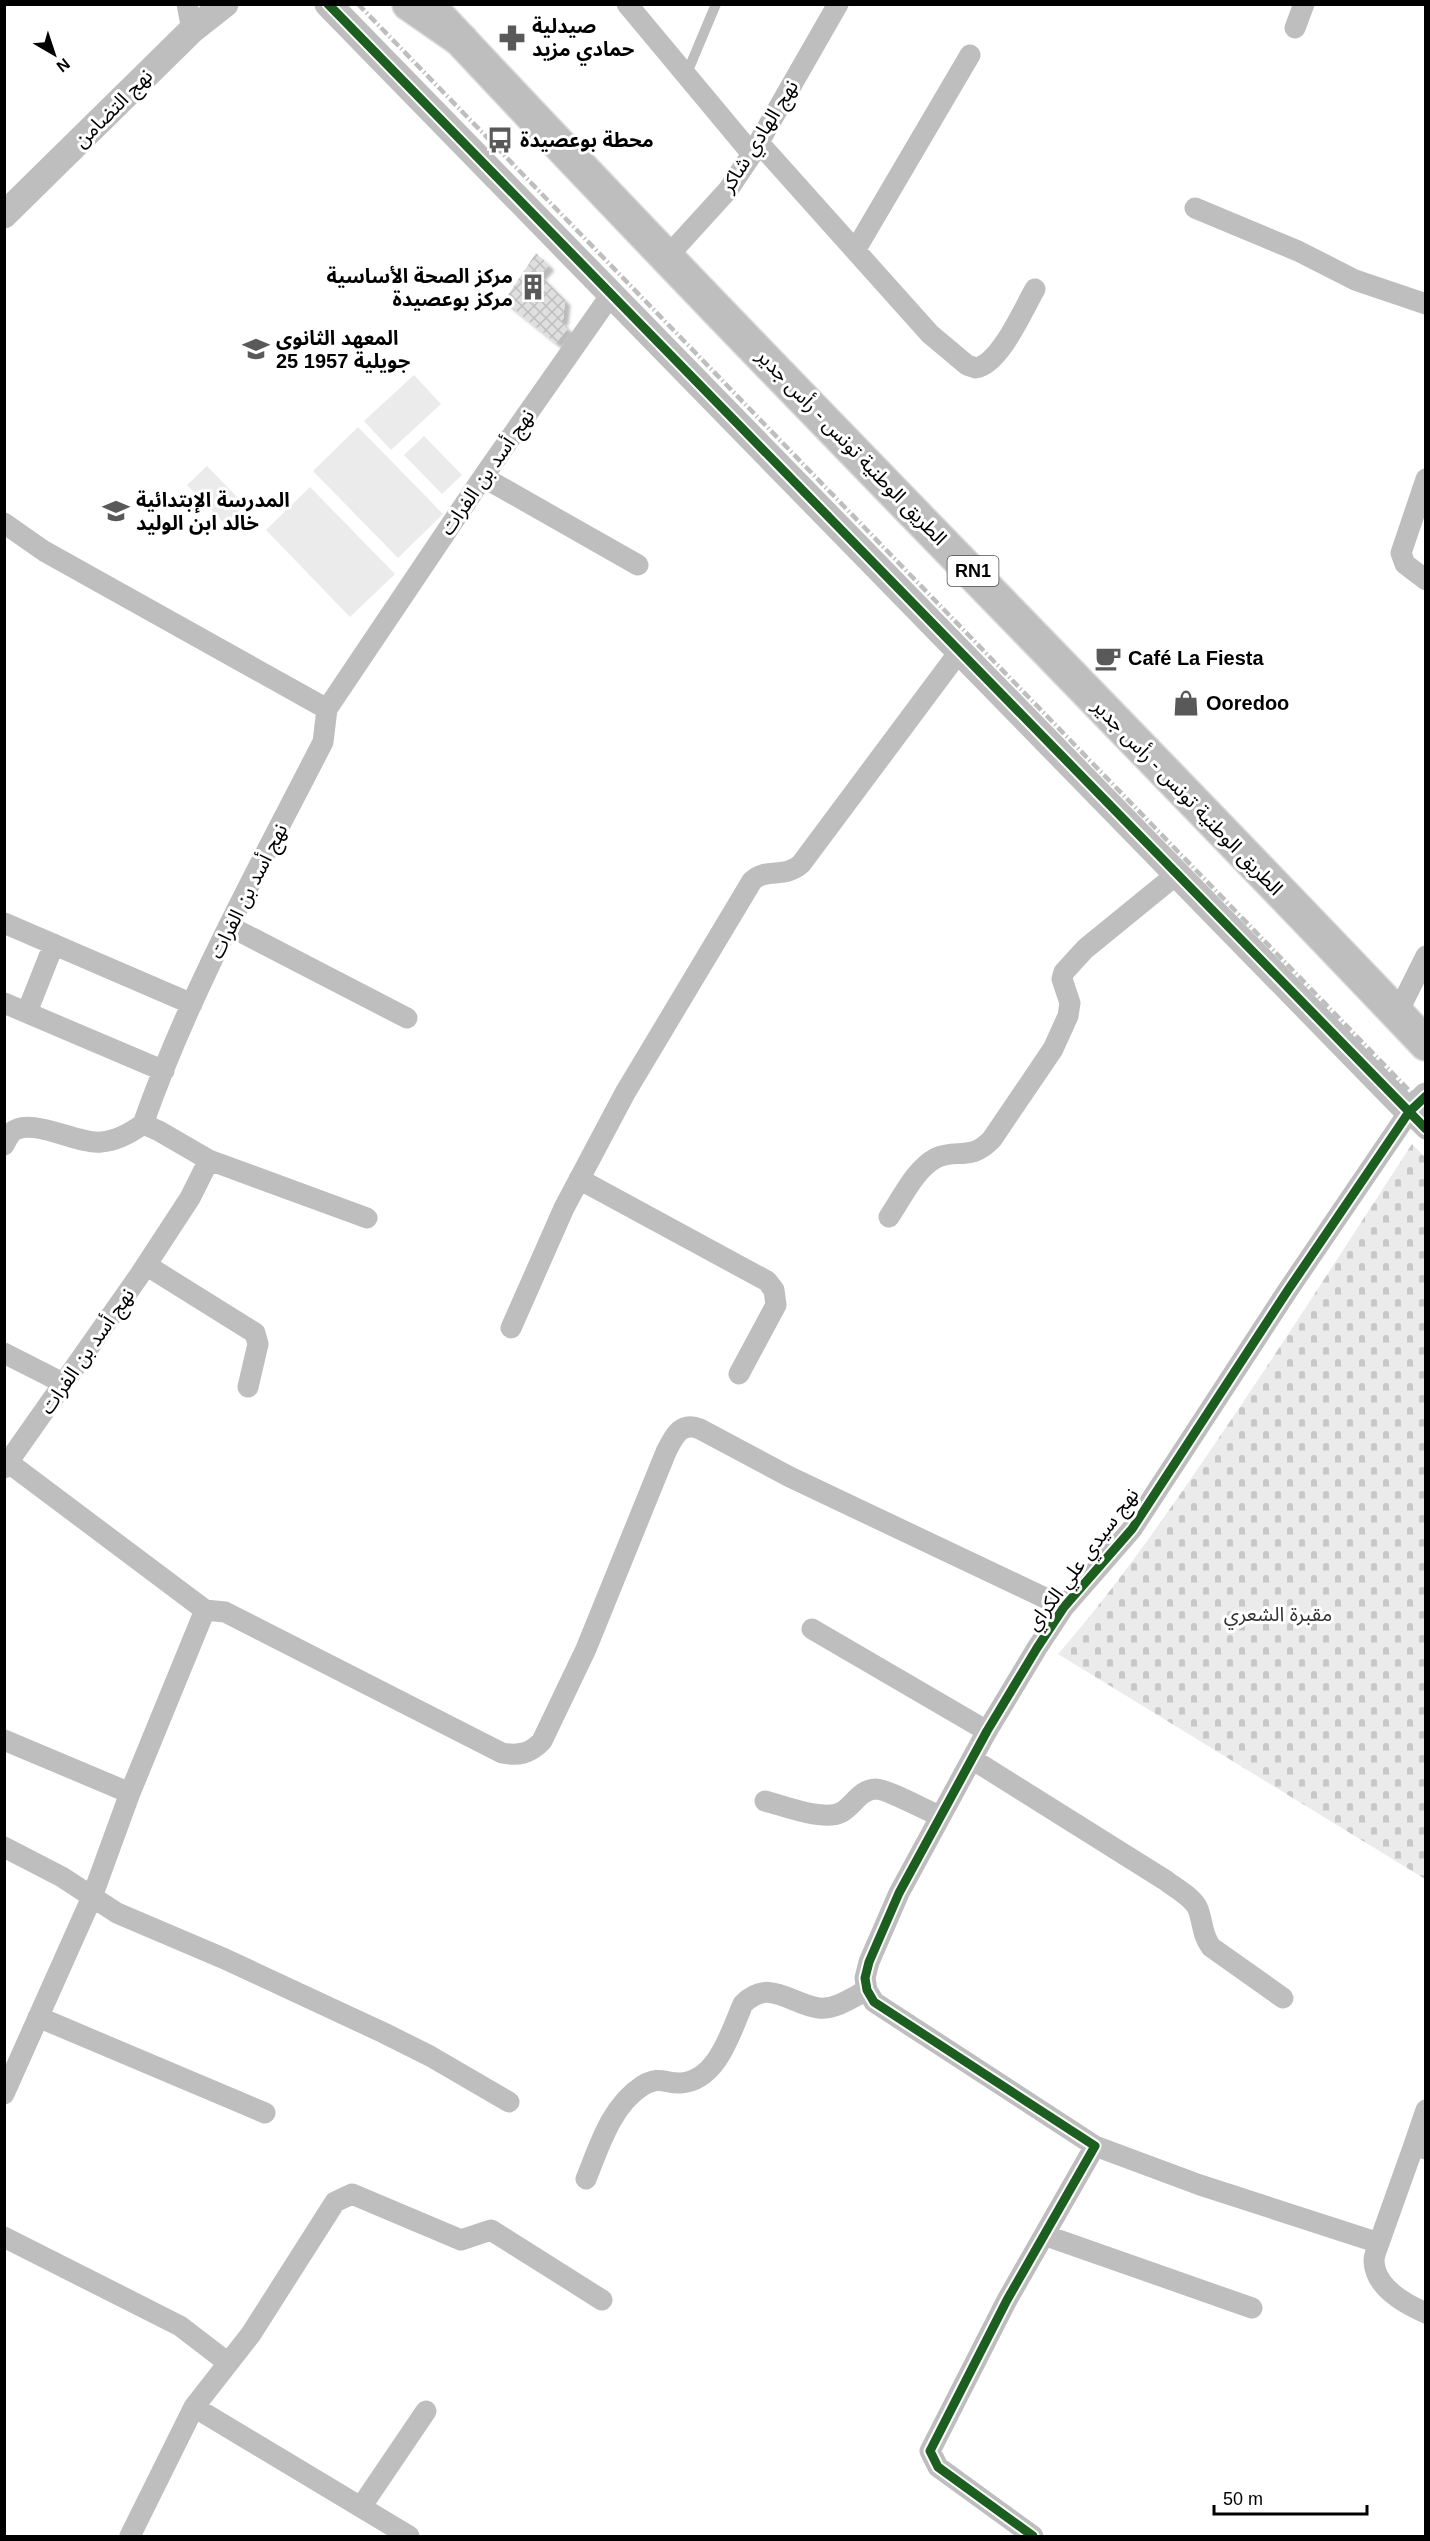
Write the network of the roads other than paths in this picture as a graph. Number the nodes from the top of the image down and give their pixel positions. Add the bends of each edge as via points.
1 (225, 4) edge
2 (328, 4) edge
3 (409, 4) edge
4 (428, 4) edge
5 (627, 4) edge
6 (716, 4) edge
7 (838, 4) edge
8 (1304, 4) edge
9 (189, 17) edge
10 (1295, 28) dead end
11 (461, 40) junction
12 (970, 55) dead end
13 (687, 73) junction
14 (755, 149) junction
15 (1195, 208) dead end
16 (4, 215) edge
17 (855, 249) junction
18 (666, 258) junction
19 (1035, 289) dead end
20 (610, 296) junction
21 (1425, 304) edge
22 (483, 477) junction
23 (1425, 478) edge
24 (4, 524) edge
25 (638, 565) dead end
26 (1425, 580) edge
27 (959, 652) junction
28 (327, 709) junction
29 (1177, 874) junction
30 (4, 923) edge
31 (229, 926) junction
32 (54, 944) junction
33 (1425, 956) edge
34 (4, 1003) edge
35 (192, 1004) junction
36 (27, 1012) junction
37 (1397, 1014) junction
38 (407, 1018) dead end
39 (1425, 1044) edge
40 (164, 1071) junction
41 (1420, 1113) edge
42 (143, 1124) junction
43 (4, 1145) edge
44 (209, 1160) junction
45 (579, 1179) junction
46 (889, 1217) dead end
47 (366, 1218) dead end
48 (146, 1265) junction
49 (511, 1328) dead end
50 (4, 1353) edge
51 (739, 1374) dead end
52 (63, 1383) junction
53 (248, 1388) dead end
54 (7, 1466) edge
55 (1064, 1608) junction
56 (205, 1610) junction
57 (813, 1629) dead end
58 (987, 1731) junction
59 (4, 1740) edge
60 (972, 1759) junction
61 (130, 1793) junction
62 (765, 1801) dead end
63 (940, 1816) junction
64 (4, 1847) edge
65 (92, 1896) junction
66 (867, 1990) junction
67 (1283, 1998) dead end
68 (38, 2017) junction
69 (6, 2085) edge
70 (509, 2102) dead end
71 (1425, 2109) edge
72 (265, 2114) dead end
73 (1095, 2146) junction
74 (1420, 2147) edge
75 (586, 2179) dead end
76 (1044, 2235) junction
77 (4, 2237) edge
78 (1379, 2243) junction
79 (602, 2300) dead end
80 (1252, 2308) dead end
81 (1425, 2313) edge
82 (227, 2362) junction
83 (194, 2407) junction
84 (426, 2411) dead end
85 (361, 2507) junction
86 (130, 2536) edge
87 (409, 2536) edge
88 (1033, 2536) edge

1 - 9 street, نهج التضامن
2 - 20 street
3 - 11 main road
4 - 11 main road, الطريق الوطنية تونس - رأس جدير / RN1
5 - 13 street
6 - 13 lane
7 - 14 street, نهج الهادي شاكر
8 - 10 street
9 - 16 street, نهج التضامن
11 - 18 main road, الطريق الوطنية تونس - رأس جدير / RN1
12 - 17 street
13 - 14 street
14 - 17 street
14 - 18 street, نهج الهادي شاكر via 728,190
15 - 21 street via 1298,251 1355,280
17 - 19 street via 930,334 976,368 990,362 1001,348
18 - 37 main road, الطريق الوطنية تونس - رأس جدير / RN1
20 - 22 street, نهج أسد بن الفرات
20 - 27 street
22 - 25 street
22 - 28 street, نهج أسد بن الفرات
23 - 26 street via 1401,553 1405,564
24 - 28 street via 44,551
27 - 29 street
27 - 45 street via 801,864 790,872 761,875 752,881
28 - 31 street, نهج أسد بن الفرات via 323,742
29 - 41 street
29 - 46 street via 1064,972 1062,979 1070,1003 1068,1016 1053,1048 992,1139 980,1149 938,1157 926,1165
30 - 32 street
31 - 35 street, نهج أسد بن الفرات
31 - 38 street
32 - 35 street
32 - 36 street
33 - 37 street
34 - 36 street
35 - 40 street, نهج أسد بن الفرات
36 - 40 street
37 - 39 main road, الطريق الوطنية تونس - رأس جدير / RN1
40 - 42 street, نهج أسد بن الفرات
41 - 55 street, نهج سيدي علي الكراي via 1281,1300 1132,1529
42 - 43 street via 103,1142 26,1126 11,1133
42 - 44 street
44 - 47 street
44 - 48 street, نهج أسد بن الفرات via 190,1198
45 - 49 street
45 - 51 street via 767,1281 774,1290 776,1305
48 - 52 street, نهج أسد بن الفرات
48 - 53 street via 255,1333 258,1344
50 - 52 street
52 - 54 street, نهج أسد بن الفرات
54 - 56 street
55 - 56 street via 692,1426 681,1429 666,1452 557,1713 542,1741 530,1752 502,1753 225,1612
55 - 58 street, نهج سيدي علي الكراي
56 - 61 street
57 - 58 street
58 - 60 street, نهج سيدي علي الكراي
59 - 61 street
60 - 63 street, نهج سيدي علي الكراي
60 - 67 street via 1185,1895 1197,1907 1211,1947
61 - 65 street
62 - 63 street via 832,1815 844,1811 867,1791 879,1789
63 - 66 street, نهج سيدي علي الكراي via 899,1893 869,1962
64 - 65 street
65 - 68 street
65 - 70 street via 117,1913 384,2033
66 - 73 street via 874,2002
66 - 75 street via 829,2008 817,2008 776,1992 748,1999 721,2052 702,2076 680,2084 665,2079 654,2081 628,2097 616,2111
68 - 69 street
68 - 72 street
71 - 74 street
73 - 76 street
73 - 78 street
74 - 78 street
76 - 80 street
76 - 88 street via 930,2451 938,2467
77 - 82 street via 180,2326
78 - 81 street via 1374,2262 1387,2289 1403,2303
79 - 82 street via 491,2230 461,2240 352,2194 335,2202 251,2334
82 - 83 street
83 - 85 street
83 - 86 street
84 - 85 street
85 - 87 street

